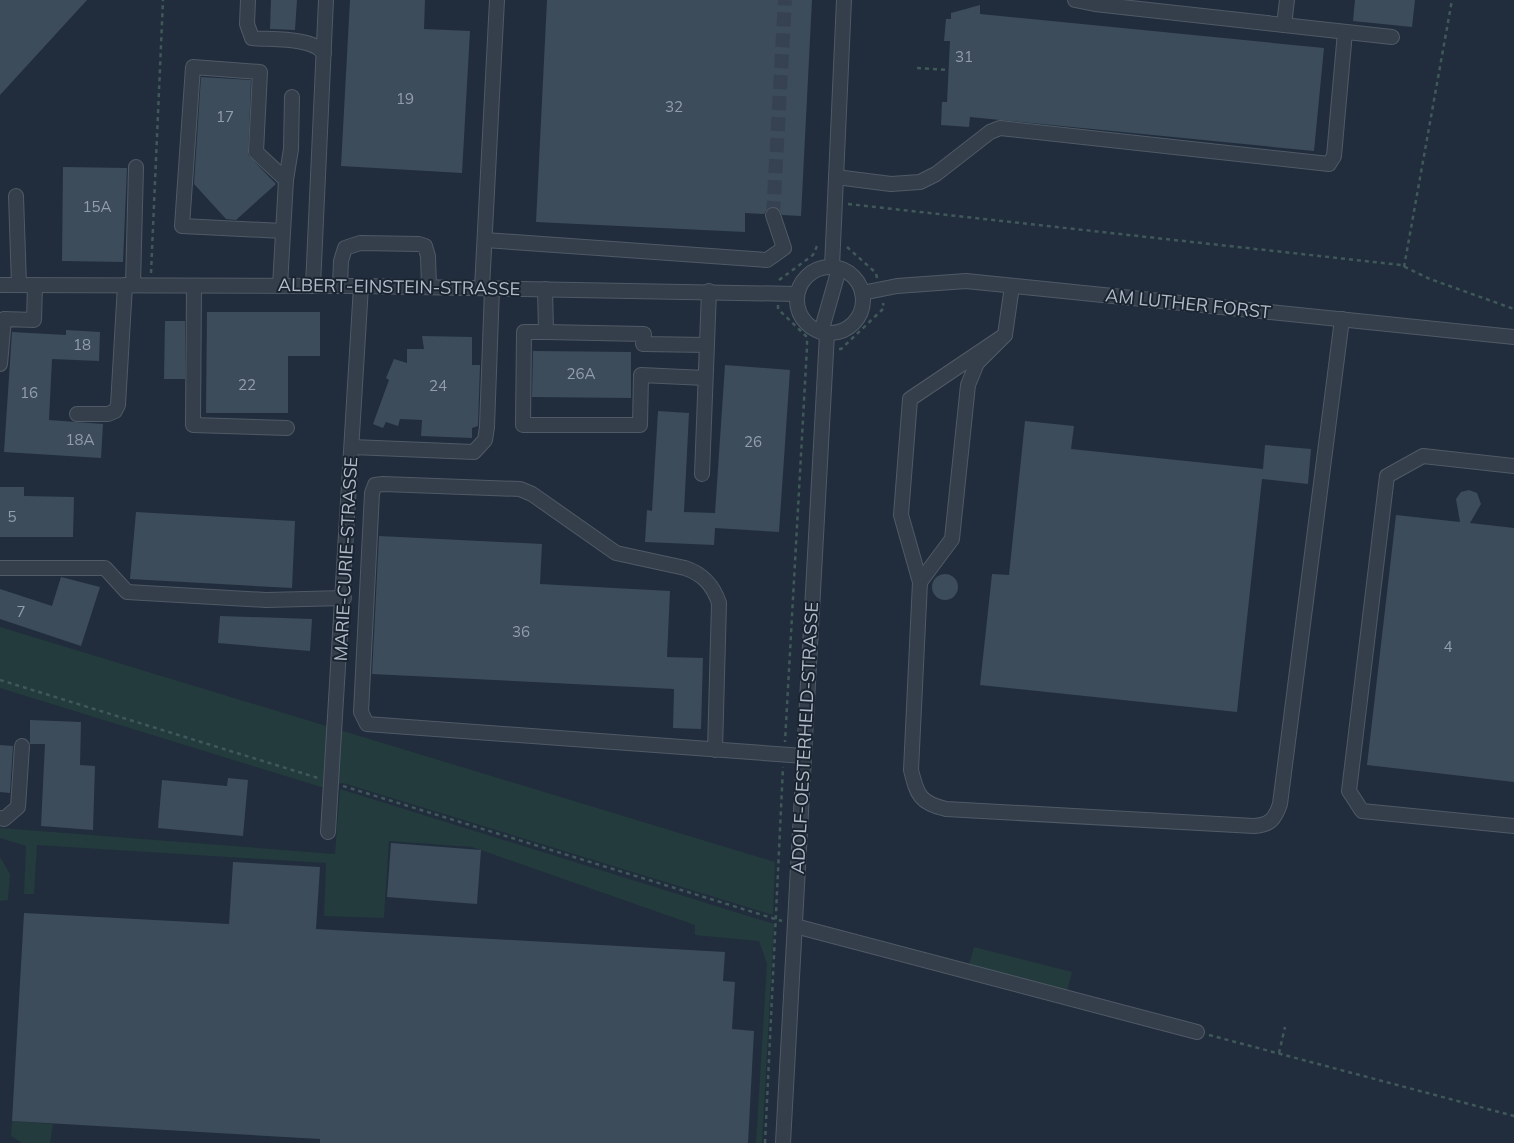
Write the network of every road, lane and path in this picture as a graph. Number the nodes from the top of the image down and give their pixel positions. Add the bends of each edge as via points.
1 (163, 0) edge
2 (248, 0) edge
3 (326, 0) edge
4 (497, 0) edge
5 (844, 0) edge
6 (1075, 0) edge
7 (1287, 0) edge
8 (1452, 0) edge
9 (1284, 25) junction
10 (1345, 32) junction
11 (1392, 37) dead end
12 (324, 53) junction
13 (917, 68) dead end
14 (948, 70) dead end
15 (292, 98) dead end
16 (136, 167) dead end
17 (836, 178) junction
18 (286, 180) junction
19 (16, 196) dead end
20 (834, 203) junction
21 (773, 215) tunnel mouth
22 (283, 230) junction
23 (485, 240) junction
24 (1404, 267) junction
25 (835, 268) junction
26 (0, 285) edge
27 (18, 285) junction
28 (35, 285) junction
29 (129, 285) junction
30 (150, 286) junction
31 (194, 286) junction
32 (280, 286) junction
33 (313, 286) junction
34 (340, 286) junction
35 (361, 286) junction
36 (1012, 286) junction
37 (429, 287) junction
38 (487, 288) junction
39 (545, 289) junction
40 (709, 291) junction
41 (778, 293) junction
42 (862, 293) junction
43 (797, 294) junction
44 (1514, 309) edge
45 (1342, 319) junction
46 (546, 332) junction
47 (824, 333) junction
48 (1005, 335) junction
49 (1514, 337) edge
50 (707, 346) junction
51 (0, 364) edge
52 (706, 378) junction
53 (806, 379) dead end
54 (77, 414) dead end
55 (287, 428) dead end
56 (352, 447) junction
57 (1514, 466) edge
58 (702, 474) dead end
59 (0, 568) edge
60 (920, 582) junction
61 (344, 598) junction
62 (0, 680) edge
63 (22, 746) dead end
64 (716, 750) junction
65 (804, 756) junction
66 (331, 782) junction
67 (0, 818) edge
68 (1514, 826) edge
69 (328, 832) dead end
70 (795, 926) junction
71 (1284, 1027) dead end
72 (1197, 1032) joint
73 (1279, 1053) junction
74 (1514, 1116) edge
75 (782, 1143) edge

1 - 30 path
2 - 12 street via 247,24 252,38 307,42 318,45
3 - 12 street
4 - 23 street
5 - 17 street
6 - 9 street
7 - 9 street
8 - 24 path
9 - 10 street
10 - 11 street
10 - 17 street via 1334,156 1329,164 1000,128 920,182 891,184
12 - 33 street
13 - 14 path
15 - 18 street via 291,148
16 - 29 street
17 - 20 street
18 - 22 street
18 - 22 street via 256,152 260,72 192,67 182,226
19 - 27 street
20 - 24 path
20 - 25 street
21 - 23 street via 784,248 767,260
22 - 32 street
23 - 38 street
24 - 44 path
25 - 42 street via 854,278
25 - 43 street via 816,270 806,278
25 - 47 street, ADOLF-OESTERHELD-STRASSE
26 - 27 street, ALBERT-EINSTEIN-STRASSE
27 - 28 street, ALBERT-EINSTEIN-STRASSE
28 - 29 street, ALBERT-EINSTEIN-STRASSE
28 - 51 street via 34,320 4,319
29 - 30 street, ALBERT-EINSTEIN-STRASSE
29 - 54 street via 118,404 115,411 108,414
30 - 31 street, ALBERT-EINSTEIN-STRASSE
31 - 32 street, ALBERT-EINSTEIN-STRASSE
31 - 55 street via 193,425
32 - 33 street, ALBERT-EINSTEIN-STRASSE
33 - 34 street, ALBERT-EINSTEIN-STRASSE
34 - 35 street, ALBERT-EINSTEIN-STRASSE
34 - 37 street via 345,248 360,243 425,246
35 - 37 street, ALBERT-EINSTEIN-STRASSE
35 - 56 street, MARIE-CURIE-STRASSE
36 - 42 street, AM LUTHER FORST via 966,281 933,282
36 - 45 street, AM LUTHER FORST
36 - 48 street
37 - 38 street, ALBERT-EINSTEIN-STRASSE
38 - 39 street, ALBERT-EINSTEIN-STRASSE
38 - 56 street via 488,427 485,440 474,452
39 - 40 street, ALBERT-EINSTEIN-STRASSE
39 - 46 street
40 - 41 street, ALBERT-EINSTEIN-STRASSE
40 - 50 street
41 - 43 street, ALBERT-EINSTEIN-STRASSE
41 - 53 path via 778,309 807,337
42 - 47 street via 860,314 855,322 847,329
43 - 47 street via 804,322
45 - 49 street, AM LUTHER FORST
45 - 60 street via 1280,804 1269,824 1254,826 946,809 929,805 918,796 911,770
46 - 50 street via 644,334 643,344
46 - 52 street via 524,332 523,425 640,425 641,375
47 - 65 street, ADOLF-OESTERHELD-STRASSE
48 - 60 street via 977,362 968,385 952,539
48 - 60 street via 910,398 901,515
50 - 52 street
52 - 58 street
56 - 61 street, MARIE-CURIE-STRASSE
57 - 68 street via 1423,456 1387,476 1349,791 1362,811
59 - 61 street via 105,568 127,592 266,600
61 - 66 street, MARIE-CURIE-STRASSE
62 - 66 path
63 - 67 street via 18,808 4,819
64 - 64 street via 719,603 706,580 685,568 616,553 520,489 375,485 372,493 361,712 367,724
64 - 65 street
65 - 70 street, ADOLF-OESTERHELD-STRASSE
66 - 69 street, MARIE-CURIE-STRASSE
66 - 70 path
70 - 72 street
70 - 75 street, ADOLF-OESTERHELD-STRASSE
71 - 73 path
72 - 73 path
73 - 74 path

